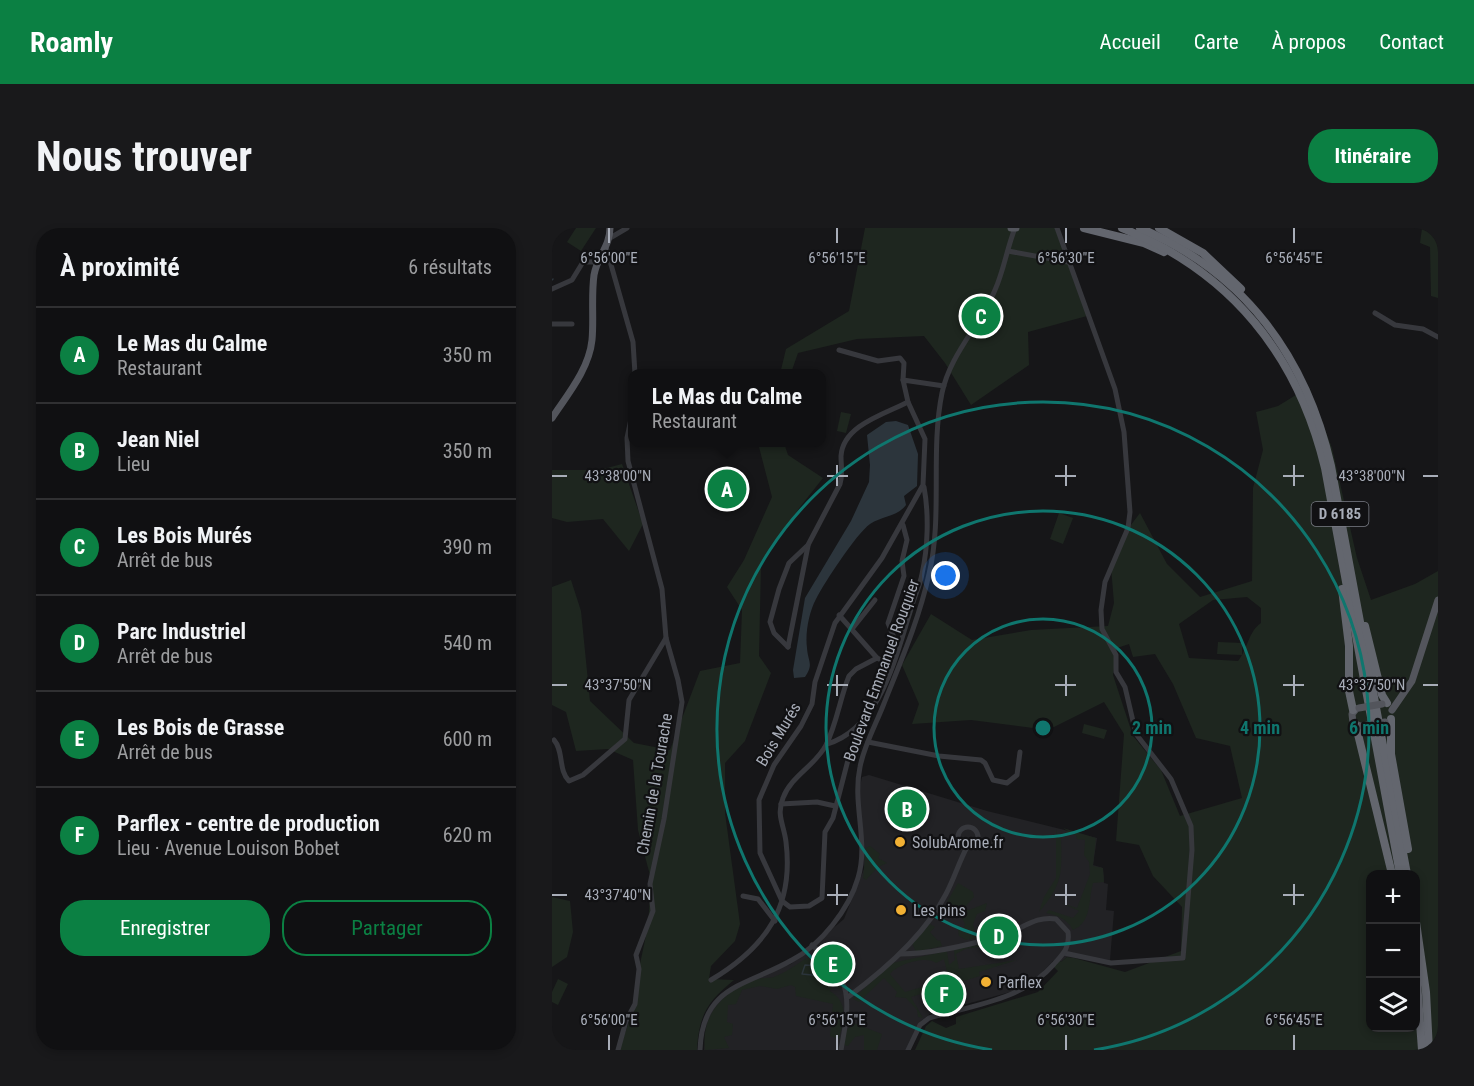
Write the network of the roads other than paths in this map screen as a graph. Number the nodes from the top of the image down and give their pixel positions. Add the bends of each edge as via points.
1 (610, 228) edge
2 (627, 228) edge
3 (1012, 228) edge
4 (1057, 228) edge
5 (1084, 228) edge
6 (1122, 228) edge
7 (1140, 228) edge
8 (1159, 228) edge
9 (610, 238) junction
10 (606, 247) junction
11 (1008, 251) junction
12 (598, 262) junction
13 (1068, 262) junction
14 (1200, 270) junction
15 (552, 289) edge
16 (1375, 313) dead end
17 (1267, 322) junction
18 (552, 324) edge
19 (572, 324) dead end
20 (1438, 337) edge
21 (839, 350) dead end
22 (635, 369) edge
23 (903, 380) junction
24 (944, 386) junction
25 (908, 402) junction
26 (552, 417) edge
27 (628, 434) edge
28 (923, 485) junction
29 (914, 504) junction
30 (927, 506) junction
31 (903, 525) junction
32 (808, 545) junction
33 (1342, 563) junction
34 (875, 600) dead end
35 (1355, 600) junction
36 (1438, 600) edge
37 (839, 615) junction
38 (852, 629) junction
39 (666, 638) junction
40 (900, 643) junction
41 (877, 658) junction
42 (892, 665) junction
43 (1356, 709) junction
44 (1388, 712) junction
45 (1359, 726) junction
46 (554, 740) dead end
47 (868, 742) junction
48 (827, 744) junction
49 (1020, 752) dead end
50 (848, 760) dead end
51 (781, 804) junction
52 (835, 806) junction
53 (967, 847) dead end
54 (1391, 870) edge
55 (1399, 870) edge
56 (1408, 870) edge
57 (1408, 870) edge
58 (743, 896) dead end
59 (782, 901) junction
60 (775, 921) junction
61 (1416, 924) edge
62 (812, 945) junction
63 (1064, 953) junction
64 (900, 954) junction
65 (1417, 978) edge
66 (711, 980) dead end
67 (848, 997) junction
68 (618, 1050) edge
69 (700, 1050) edge
70 (841, 1050) edge
71 (908, 1050) edge
72 (1422, 1050) edge
73 (1429, 1050) edge

1 - 9 main road
2 - 9 street
3 - 11 street, Boulevard Emmanuel Rouquier
4 - 13 street
5 - 14 highway via 1144,243
6 - 14 highway, D 6185 via 1155,241
7 - 17 highway, D 6185 via 1206,265
8 - 17 highway via 1212,261 1242,289
9 - 10 main road
10 - 12 main road
10 - 22 street via 633,342
11 - 13 street
11 - 24 street, Boulevard Emmanuel Rouquier via 995,291 952,361
12 - 15 street via 583,262 572,280
12 - 26 main road via 593,286 591,350
13 - 63 street via 1115,389 1128,463 1128,528 1105,582 1102,629 1116,655 1116,672 1125,687 1136,734 1171,778 1191,826 1192,850 1183,958 1111,963
14 - 33 highway, D 6185 via 1242,307 1279,353 1294,380 1318,438
16 - 20 street via 1395,325 1423,329
17 - 35 highway, D 6185 via 1301,377 1325,437
18 - 19 street
21 - 23 street, Bois Murés via 878,361 900,358 904,363
23 - 24 street
23 - 25 street, Bois Murés
24 - 47 street, Boulevard Emmanuel Rouquier via 931,568 908,642
25 - 28 street, Bois Murés via 925,440
25 - 32 street via 859,426 850,436 841,456 840,484
27 - 39 street, Chemin de la Tourache via 628,461 662,589
28 - 29 street, Bois Murés
28 - 30 street, Bois Murés
29 - 30 street
29 - 31 street, Bois Murés
30 - 40 street, Bois Murés via 922,575
31 - 37 street, Bois Murés via 865,584
31 - 40 street, Bois Murés via 907,540 902,561 904,576 888,623
32 - 32 street via 789,562 770,622 774,633 788,647
33 - 43 highway via 1349,691
33 - 55 highway, D 6185
34 - 38 street
35 - 44 highway
35 - 56 highway, D 6185
36 - 44 main road via 1412,681
37 - 38 street
37 - 59 street, Bois Murés via 815,682 812,704 774,765 759,800 758,846
38 - 41 street
39 - 46 street via 629,700 627,735 610,753 583,775 568,781
39 - 68 street, Chemin de la Tourache via 681,692 680,714 650,884 653,911 636,955 639,969 635,1004
40 - 42 street, Bois Murés
41 - 42 street
41 - 48 street, Bois Murés via 849,676
42 - 48 street, Bois Murés via 872,707 855,728
43 - 44 main road, bridge
43 - 45 main road via 1352,714
44 - 45 main road, bridge
44 - 57 highway
45 - 54 highway
47 - 49 street via 981,760 993,780 1006,783 1017,775
47 - 62 street, Boulevard Emmanuel Rouquier via 857,780 862,843 858,879 844,909
48 - 51 street, Bois Murés via 788,788
50 - 52 street
51 - 52 street via 817,802
51 - 59 street via 779,816 786,840 787,875
52 - 59 street via 825,832 822,898 802,907 790,907
53 - 64 street via 945,896
58 - 60 street via 758,899
59 - 60 street
60 - 66 street via 736,965
61 - 73 highway
62 - 67 street via 832,961
62 - 69 street, Boulevard Emmanuel Rouquier via 793,960 734,985 717,1000 707,1014
63 - 64 street via 1069,943 1062,923 1038,918 999,936
63 - 71 street via 1033,985 1009,996 925,1020
64 - 67 street
65 - 72 highway
67 - 70 street

